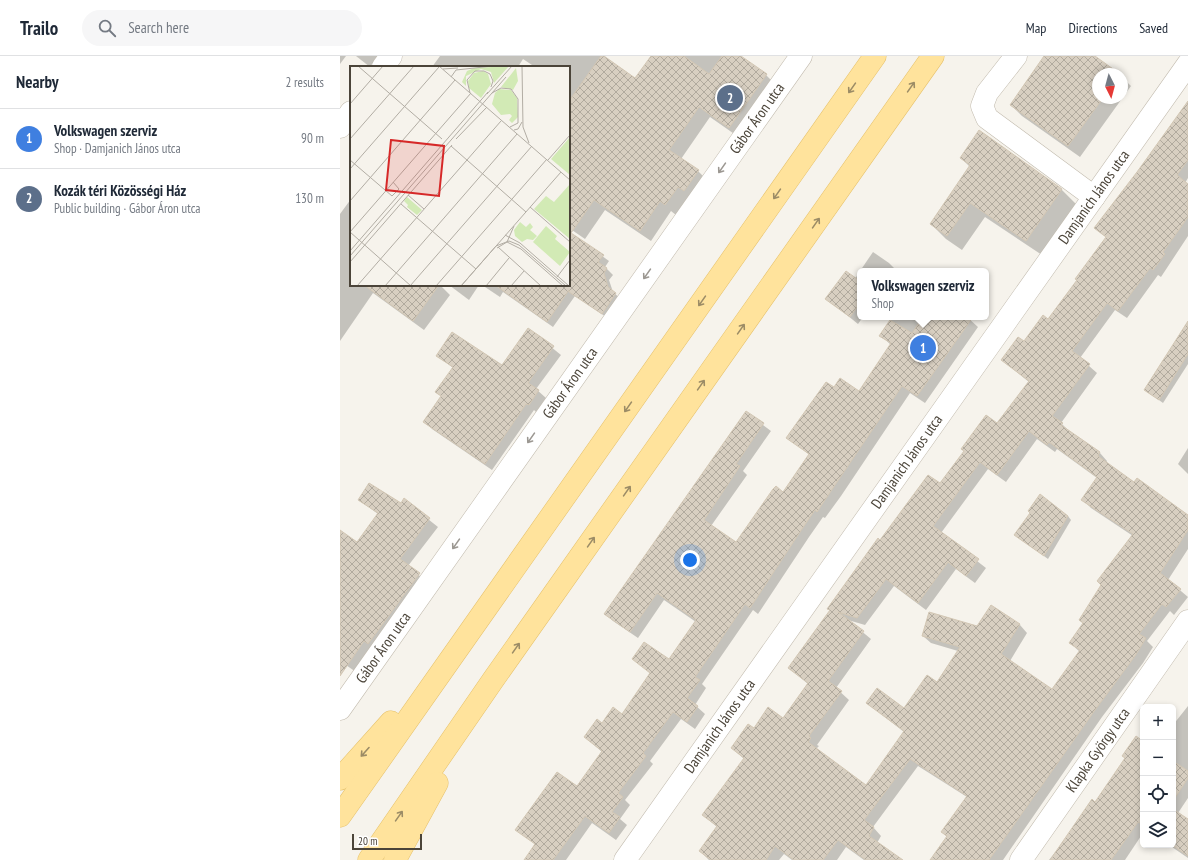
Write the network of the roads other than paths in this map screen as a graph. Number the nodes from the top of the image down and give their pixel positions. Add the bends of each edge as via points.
1 (391, 56) edge
2 (800, 56) edge
3 (874, 56) edge
4 (933, 56) edge
5 (1016, 56) edge
6 (1188, 64) edge
7 (384, 66) edge
8 (350, 113) edge
9 (340, 127) edge
10 (1094, 197) junction
11 (1188, 621) edge
12 (456, 650) junction
13 (493, 680) junction
14 (340, 709) edge
15 (340, 779) edge
16 (340, 816) edge
17 (369, 860) edge
18 (395, 860) edge
19 (626, 860) edge
20 (1021, 860) edge

1 - 7 street
2 -> 14 street, Gábor Áron utca
3 -> 12 main road
13 -> 4 main road
5 - 10 street via 987,93 982,106 987,118
6 - 10 street, Damjanich János utca
8 - 9 street
10 - 19 street, Damjanich János utca
11 - 20 street, Klapka György utca
12 -> 15 main road
12 - 16 main road
17 -> 13 main road
13 - 18 main road

